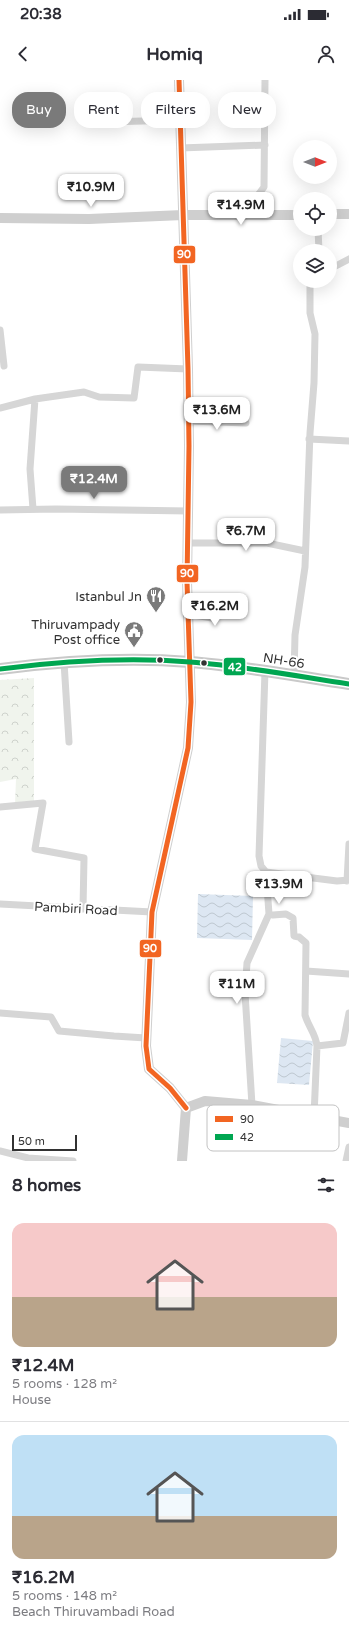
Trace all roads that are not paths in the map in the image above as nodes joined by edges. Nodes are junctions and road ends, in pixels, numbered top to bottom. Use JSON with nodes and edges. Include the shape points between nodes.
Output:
{"nodes":[{"id":1,"x":179,"y":80,"type":"edge"},
{"id":2,"x":265,"y":80,"type":"edge"},
{"id":3,"x":179,"y":92,"type":"edge"},
{"id":4,"x":180,"y":128,"type":"edge"},
{"id":5,"x":265,"y":144,"type":"junction"},
{"id":6,"x":180,"y":148,"type":"junction"},
{"id":7,"x":337,"y":214,"type":"edge"},
{"id":8,"x":349,"y":214,"type":"edge"},
{"id":9,"x":183,"y":215,"type":"junction"},
{"id":10,"x":258,"y":215,"type":"junction"},
{"id":11,"x":293,"y":215,"type":"edge"},
{"id":12,"x":0,"y":218,"type":"edge"},
{"id":13,"x":349,"y":259,"type":"edge"},
{"id":14,"x":337,"y":265,"type":"edge"},
{"id":15,"x":310,"y":288,"type":"edge"},
{"id":16,"x":0,"y":330,"type":"edge"},
{"id":17,"x":4,"y":366,"type":"dead end"},
{"id":18,"x":188,"y":369,"type":"junction"},
{"id":19,"x":35,"y":399,"type":"junction"},
{"id":20,"x":0,"y":408,"type":"edge"},
{"id":21,"x":189,"y":420,"type":"junction"},
{"id":22,"x":246,"y":423,"type":"dead end"},
{"id":23,"x":309,"y":439,"type":"junction"},
{"id":24,"x":349,"y":441,"type":"edge"},
{"id":25,"x":33,"y":509,"type":"junction"},
{"id":26,"x":0,"y":510,"type":"edge"},
{"id":27,"x":189,"y":511,"type":"junction"},
{"id":28,"x":188,"y":543,"type":"junction"},
{"id":29,"x":305,"y":551,"type":"junction"},
{"id":30,"x":239,"y":609,"type":"dead end"},
{"id":31,"x":188,"y":614,"type":"junction"},
{"id":32,"x":64,"y":662,"type":"junction"},
{"id":33,"x":190,"y":662,"type":"junction"},
{"id":34,"x":0,"y":669,"type":"edge"},
{"id":35,"x":265,"y":671,"type":"junction"},
{"id":36,"x":294,"y":676,"type":"junction"},
{"id":37,"x":349,"y":684,"type":"edge"},
{"id":38,"x":69,"y":742,"type":"dead end"},
{"id":39,"x":0,"y":807,"type":"edge"},
{"id":40,"x":349,"y":844,"type":"edge"},
{"id":41,"x":266,"y":872,"type":"junction"},
{"id":42,"x":348,"y":881,"type":"edge"},
{"id":43,"x":0,"y":904,"type":"edge"},
{"id":44,"x":83,"y":909,"type":"junction"},
{"id":45,"x":152,"y":912,"type":"junction"},
{"id":46,"x":269,"y":914,"type":"junction"},
{"id":47,"x":306,"y":971,"type":"junction"},
{"id":48,"x":349,"y":974,"type":"edge"},
{"id":49,"x":0,"y":1013,"type":"edge"},
{"id":50,"x":349,"y":1013,"type":"edge"},
{"id":51,"x":146,"y":1038,"type":"junction"},
{"id":52,"x":317,"y":1046,"type":"junction"},
{"id":53,"x":252,"y":1105,"type":"joint"},
{"id":54,"x":314,"y":1105,"type":"edge"},
{"id":55,"x":186,"y":1108,"type":"junction"},
{"id":56,"x":339,"y":1121,"type":"edge"},
{"id":57,"x":349,"y":1123,"type":"edge"},
{"id":58,"x":349,"y":1147,"type":"edge"},
{"id":59,"x":0,"y":1151,"type":"edge"},
{"id":60,"x":73,"y":1161,"type":"edge"},
{"id":61,"x":182,"y":1161,"type":"edge"},
{"id":62,"x":346,"y":1161,"type":"edge"}],
"edges":[{"from":1,"to":3,"type":"main road"},
{"from":2,"to":5,"type":"street"},
{"from":4,"to":6,"type":"main road"},
{"from":5,"to":6,"type":"street"},
{"from":5,"to":10,"type":"street","via":[[264,187],[258,195]]},
{"from":6,"to":9,"type":"main road"},
{"from":7,"to":8,"type":"main road"},
{"from":9,"to":10,"type":"main road"},
{"from":9,"to":12,"type":"main road","via":[[89,219]]},
{"from":9,"to":18,"type":"main road"},
{"from":10,"to":11,"type":"main road"},
{"from":13,"to":14,"type":"street"},
{"from":15,"to":23,"type":"street","via":[[310,313],[315,344]]},
{"from":16,"to":17,"type":"street"},
{"from":18,"to":19,"type":"street","via":[[138,367],[134,398],[99,397],[84,392]]},
{"from":18,"to":21,"type":"main road"},
{"from":19,"to":20,"type":"street"},
{"from":19,"to":25,"type":"street","via":[[30,469]]},
{"from":21,"to":22,"type":"street"},
{"from":21,"to":27,"type":"main road"},
{"from":23,"to":24,"type":"street"},
{"from":23,"to":29,"type":"street"},
{"from":25,"to":26,"type":"street"},
{"from":25,"to":27,"type":"street"},
{"from":27,"to":28,"type":"main road"},
{"from":28,"to":29,"type":"street","via":[[268,543]]},
{"from":28,"to":31,"type":"main road"},
{"from":29,"to":36,"type":"street","via":[[295,635]]},
{"from":30,"to":31,"type":"street","via":[[212,618]]},
{"from":31,"to":33,"type":"main road"},
{"from":32,"to":33,"type":"main road","name":"NH-66"},
{"from":32,"to":34,"type":"main road","name":"NH-66"},
{"from":32,"to":38,"type":"street"},
{"from":33,"to":35,"type":"main road","name":"NH-66"},
{"from":33,"to":45,"type":"main road","via":[[192,702],[188,748]]},
{"from":35,"to":36,"type":"main road","name":"NH-66"},
{"from":35,"to":41,"type":"street","via":[[259,856],[261,866]]},
{"from":36,"to":37,"type":"main road","name":"NH-66"},
{"from":39,"to":44,"type":"street","via":[[43,803],[35,849],[84,858]]},
{"from":40,"to":42,"type":"street"},
{"from":41,"to":42,"type":"street"},
{"from":41,"to":46,"type":"street"},
{"from":43,"to":44,"type":"street","name":"Pambiri Road"},
{"from":44,"to":45,"type":"street","name":"Pambiri Road"},
{"from":45,"to":51,"type":"main road"},
{"from":46,"to":47,"type":"street","via":[[286,914],[293,918],[294,936],[299,936],[306,943]]},
{"from":46,"to":53,"type":"street","via":[[248,963],[246,992]]},
{"from":47,"to":48,"type":"street"},
{"from":47,"to":52,"type":"street","via":[[305,1015]]},
{"from":49,"to":51,"type":"street","via":[[51,1017],[59,1031]]},
{"from":50,"to":52,"type":"street","via":[[343,1043]]},
{"from":51,"to":55,"type":"main road","via":[[149,1070],[170,1088]]},
{"from":52,"to":54,"type":"street"},
{"from":53,"to":55,"type":"main road","via":[[205,1100]]},
{"from":55,"to":61,"type":"main road"},
{"from":56,"to":57,"type":"main road"},
{"from":58,"to":62,"type":"street"},
{"from":59,"to":60,"type":"street","via":[[28,1158]]}]}
